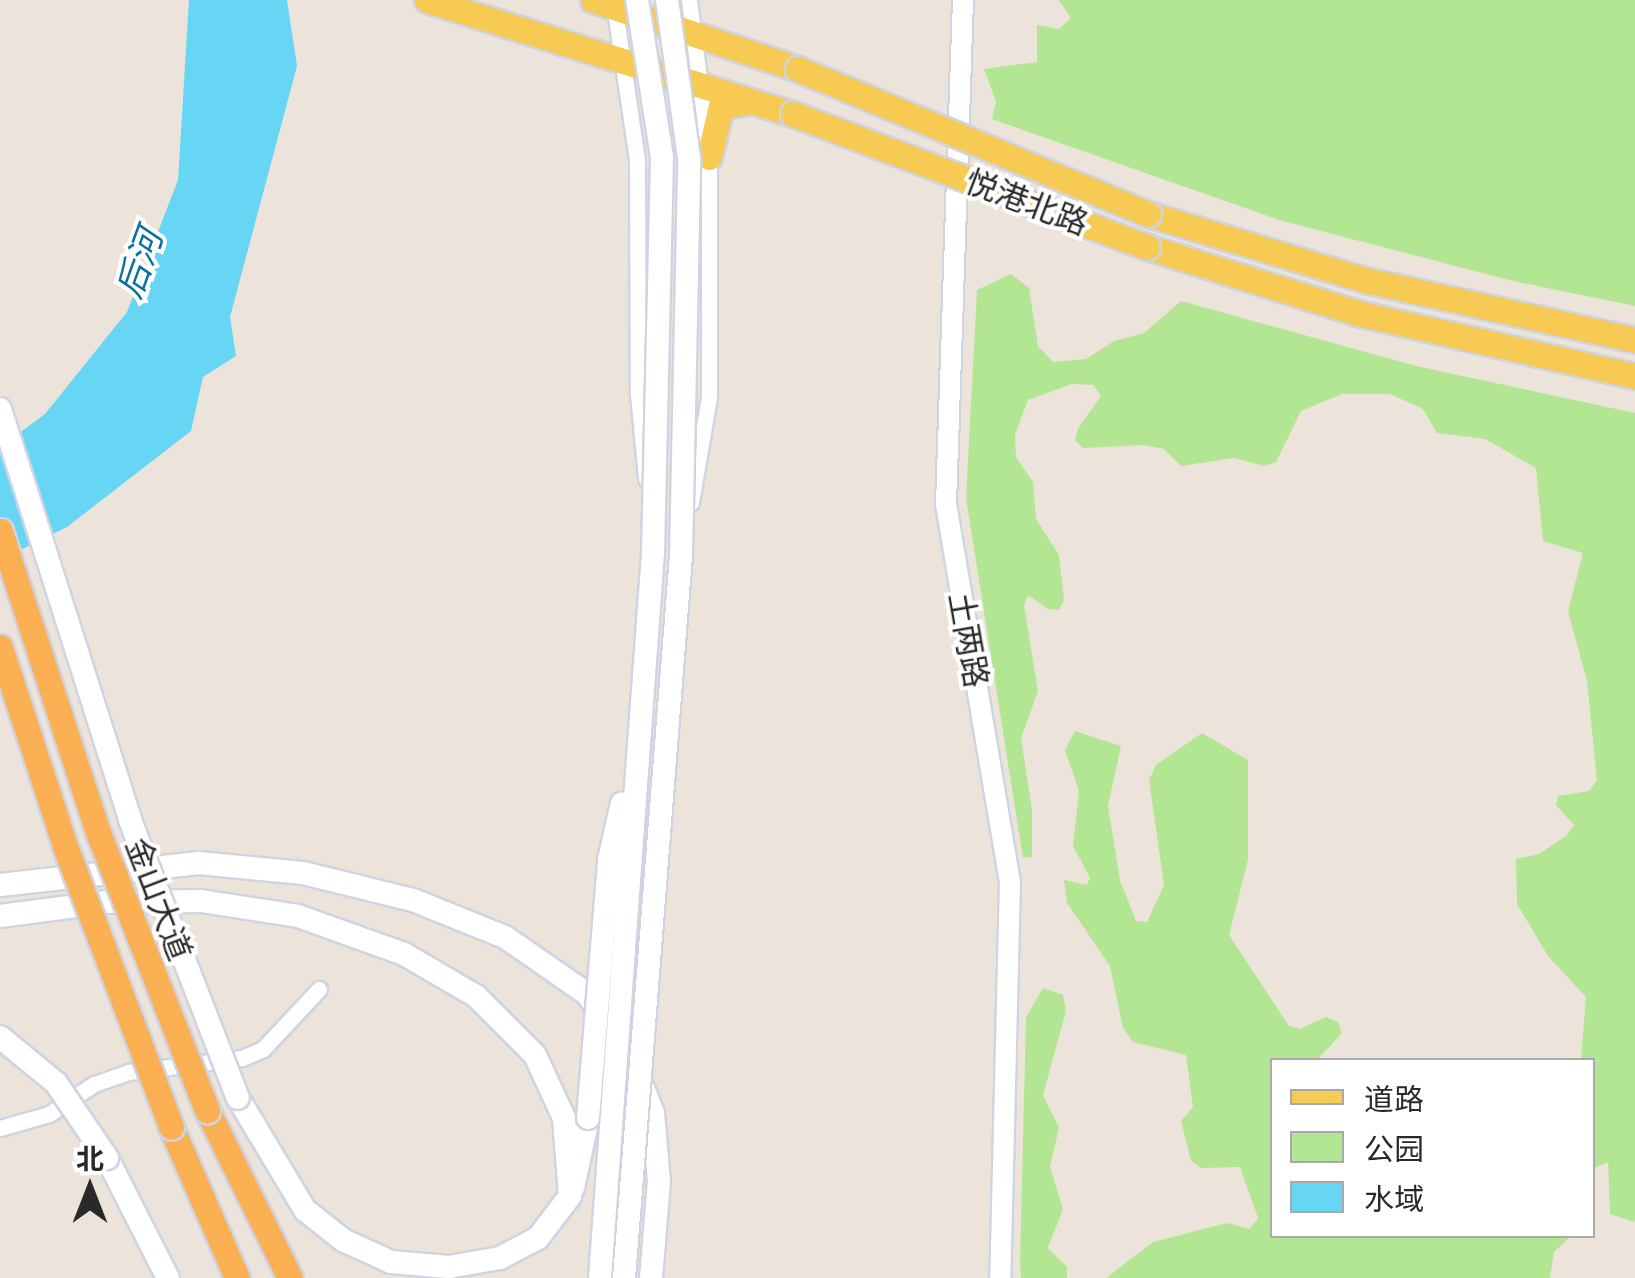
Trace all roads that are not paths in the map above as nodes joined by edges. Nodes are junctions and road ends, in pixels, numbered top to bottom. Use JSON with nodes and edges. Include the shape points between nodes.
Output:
{"nodes":[{"id":1,"x":427,"y":0,"type":"edge"},
{"id":2,"x":667,"y":0,"type":"edge"},
{"id":3,"x":689,"y":0,"type":"edge"},
{"id":4,"x":963,"y":0,"type":"edge"},
{"id":5,"x":614,"y":2,"type":"edge"},
{"id":6,"x":693,"y":34,"type":"junction"},
{"id":7,"x":622,"y":59,"type":"junction"},
{"id":8,"x":702,"y":85,"type":"junction"},
{"id":9,"x":755,"y":102,"type":"junction"},
{"id":10,"x":709,"y":157,"type":"junction"},
{"id":11,"x":1635,"y":340,"type":"edge"},
{"id":12,"x":1635,"y":376,"type":"edge"},
{"id":13,"x":0,"y":409,"type":"edge"},
{"id":14,"x":0,"y":531,"type":"edge"},
{"id":15,"x":653,"y":552,"type":"junction"},
{"id":16,"x":681,"y":556,"type":"junction"},
{"id":17,"x":0,"y":647,"type":"edge"},
{"id":18,"x":638,"y":732,"type":"junction"},
{"id":19,"x":0,"y":885,"type":"edge"},
{"id":20,"x":0,"y":916,"type":"edge"},
{"id":21,"x":320,"y":989,"type":"dead end"},
{"id":22,"x":0,"y":1037,"type":"edge"},
{"id":23,"x":0,"y":1128,"type":"edge"},
{"id":24,"x":570,"y":1196,"type":"junction"},
{"id":25,"x":168,"y":1278,"type":"edge"},
{"id":26,"x":237,"y":1278,"type":"edge"},
{"id":27,"x":290,"y":1278,"type":"edge"},
{"id":28,"x":600,"y":1278,"type":"edge"},
{"id":29,"x":624,"y":1278,"type":"edge"},
{"id":30,"x":651,"y":1278,"type":"edge"},
{"id":31,"x":1000,"y":1278,"type":"edge"}],
"edges":[{"from":1,"to":7,"type":"main road","name":"悦港北路"},
{"from":2,"to":16,"type":"main road","bridge":true,"via":[[689,158]]},
{"from":3,"to":6,"type":"street"},
{"from":4,"to":31,"type":"street","name":"土两路","via":[[946,504],[1010,881]]},
{"from":5,"to":6,"type":"main road","name":"悦港北路"},
{"from":5,"to":7,"type":"street"},
{"from":5,"to":15,"type":"main road","bridge":true,"via":[[662,156]]},
{"from":6,"to":8,"type":"street"},
{"from":6,"to":11,"type":"main road","name":"悦港北路","bridge":true,"via":[[798,69],[1148,214],[1365,280]]},
{"from":7,"to":8,"type":"main road","name":"悦港北路"},
{"from":7,"to":15,"type":"street","bridge":true,"via":[[637,160],[638,394]]},
{"from":8,"to":9,"type":"main road","name":"悦港北路"},
{"from":8,"to":10,"type":"street"},
{"from":9,"to":10,"type":"main road","via":[[721,106]]},
{"from":9,"to":12,"type":"main road","name":"悦港北路","bridge":true,"via":[[1146,246],[1357,313]]},
{"from":10,"to":16,"type":"street","bridge":true,"via":[[709,398]]},
{"from":13,"to":24,"type":"main road","bridge":true,"via":[[130,820],[238,1098],[306,1210],[343,1240],[391,1262],[450,1266],[500,1258],[538,1238]]},
{"from":14,"to":27,"type":"highway","name":"金山大道","bridge":true,"via":[[98,832],[208,1110]]},
{"from":15,"to":18,"type":"main road","bridge":true},
{"from":16,"to":29,"type":"main road","bridge":true},
{"from":17,"to":26,"type":"highway","bridge":true,"via":[[64,846],[170,1127]]},
{"from":18,"to":24,"type":"main road","bridge":true,"via":[[610,860],[584,1154]]},
{"from":18,"to":28,"type":"main road","bridge":true},
{"from":19,"to":30,"type":"main road","bridge":true,"via":[[199,863],[303,873],[414,900],[506,938],[587,994],[628,1050],[655,1130],[659,1180]]},
{"from":20,"to":24,"type":"main road","bridge":true,"via":[[106,902],[201,901],[298,916],[404,954],[476,996],[535,1056],[564,1118]]},
{"from":21,"to":23,"type":"street","via":[[263,1049],[242,1058],[128,1072],[94,1084],[49,1114]]},
{"from":22,"to":25,"type":"main road","bridge":true,"via":[[56,1083],[106,1158]]}]}
